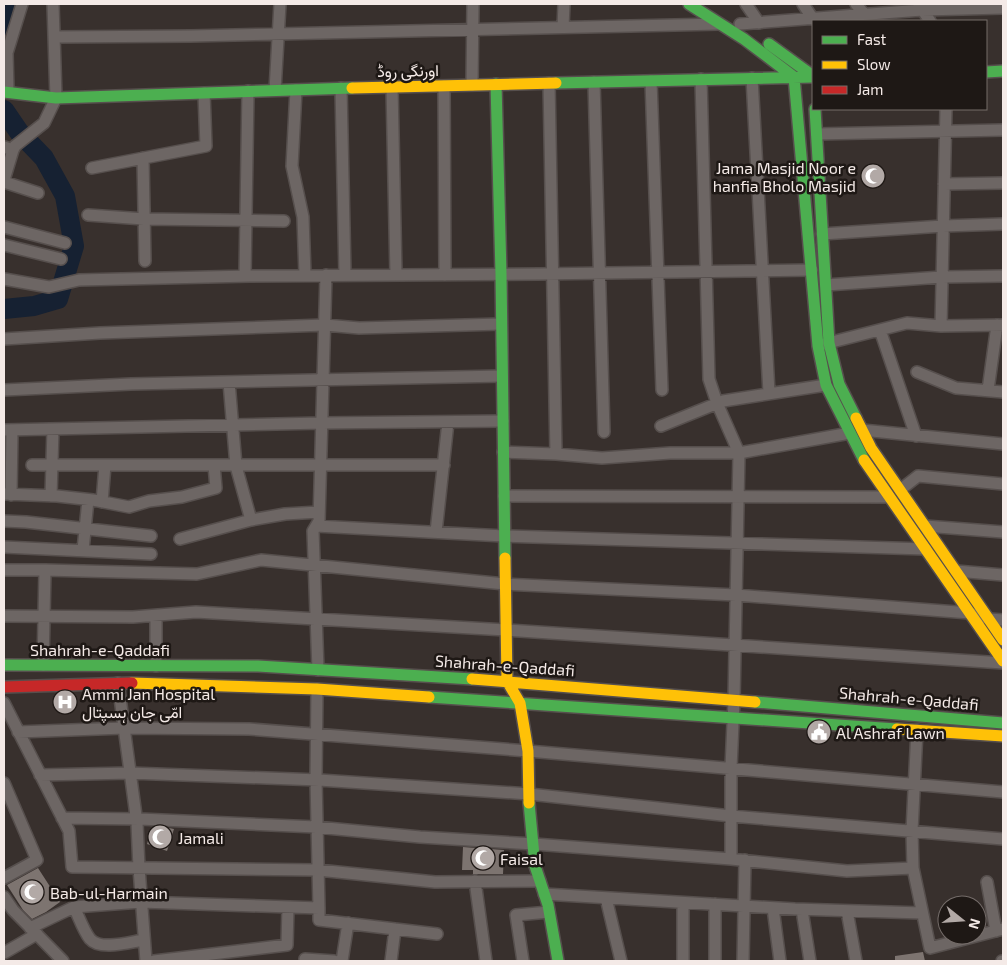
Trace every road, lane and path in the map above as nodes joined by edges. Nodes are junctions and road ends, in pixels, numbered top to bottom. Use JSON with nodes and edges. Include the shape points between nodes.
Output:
{"nodes":[{"id":1,"x":22,"y":4,"type":"edge"},
{"id":2,"x":53,"y":4,"type":"edge"},
{"id":3,"x":280,"y":4,"type":"edge"},
{"id":4,"x":473,"y":4,"type":"edge"},
{"id":5,"x":564,"y":4,"type":"edge"},
{"id":6,"x":689,"y":4,"type":"edge"},
{"id":7,"x":710,"y":4,"type":"edge"},
{"id":8,"x":746,"y":4,"type":"edge"},
{"id":9,"x":802,"y":4,"type":"edge"},
{"id":10,"x":856,"y":4,"type":"edge"},
{"id":11,"x":920,"y":7,"type":"edge"},
{"id":12,"x":1003,"y":8,"type":"edge"},
{"id":13,"x":864,"y":14,"type":"junction"},
{"id":14,"x":813,"y":18,"type":"junction"},
{"id":15,"x":929,"y":20,"type":"edge"},
{"id":16,"x":759,"y":23,"type":"junction"},
{"id":17,"x":720,"y":24,"type":"junction"},
{"id":18,"x":740,"y":24,"type":"junction"},
{"id":19,"x":563,"y":27,"type":"junction"},
{"id":20,"x":473,"y":29,"type":"junction"},
{"id":21,"x":278,"y":34,"type":"junction"},
{"id":22,"x":54,"y":37,"type":"junction"},
{"id":23,"x":987,"y":72,"type":"edge"},
{"id":24,"x":1003,"y":72,"type":"edge"},
{"id":25,"x":812,"y":75,"type":"edge"},
{"id":26,"x":812,"y":76,"type":"edge"},
{"id":27,"x":794,"y":77,"type":"junction"},
{"id":28,"x":752,"y":78,"type":"junction"},
{"id":29,"x":701,"y":80,"type":"junction"},
{"id":30,"x":651,"y":81,"type":"junction"},
{"id":31,"x":594,"y":82,"type":"junction"},
{"id":32,"x":549,"y":83,"type":"junction"},
{"id":33,"x":496,"y":84,"type":"junction"},
{"id":34,"x":472,"y":85,"type":"junction"},
{"id":35,"x":444,"y":86,"type":"junction"},
{"id":36,"x":392,"y":87,"type":"junction"},
{"id":37,"x":341,"y":88,"type":"junction"},
{"id":38,"x":275,"y":90,"type":"junction"},
{"id":39,"x":296,"y":90,"type":"junction"},
{"id":40,"x":248,"y":91,"type":"junction"},
{"id":41,"x":6,"y":92,"type":"edge"},
{"id":42,"x":204,"y":93,"type":"junction"},
{"id":43,"x":56,"y":98,"type":"junction"},
{"id":44,"x":816,"y":110,"type":"edge"},
{"id":45,"x":946,"y":110,"type":"edge"},
{"id":46,"x":1003,"y":130,"type":"edge"},
{"id":47,"x":945,"y":131,"type":"junction"},
{"id":48,"x":817,"y":134,"type":"junction"},
{"id":49,"x":11,"y":148,"type":"edge"},
{"id":50,"x":143,"y":158,"type":"junction"},
{"id":51,"x":92,"y":168,"type":"dead end"},
{"id":52,"x":4,"y":181,"type":"edge"},
{"id":53,"x":1003,"y":183,"type":"edge"},
{"id":54,"x":944,"y":184,"type":"junction"},
{"id":55,"x":38,"y":193,"type":"dead end"},
{"id":56,"x":88,"y":215,"type":"dead end"},
{"id":57,"x":144,"y":219,"type":"junction"},
{"id":58,"x":246,"y":221,"type":"junction"},
{"id":59,"x":284,"y":221,"type":"dead end"},
{"id":60,"x":1003,"y":224,"type":"edge"},
{"id":61,"x":943,"y":226,"type":"junction"},
{"id":62,"x":4,"y":227,"type":"edge"},
{"id":63,"x":822,"y":234,"type":"junction"},
{"id":64,"x":65,"y":243,"type":"dead end"},
{"id":65,"x":4,"y":245,"type":"edge"},
{"id":66,"x":61,"y":259,"type":"dead end"},
{"id":67,"x":145,"y":261,"type":"dead end"},
{"id":68,"x":762,"y":270,"type":"junction"},
{"id":69,"x":812,"y":270,"type":"junction"},
{"id":70,"x":657,"y":272,"type":"junction"},
{"id":71,"x":706,"y":272,"type":"junction"},
{"id":72,"x":600,"y":273,"type":"junction"},
{"id":73,"x":501,"y":274,"type":"junction"},
{"id":74,"x":553,"y":274,"type":"junction"},
{"id":75,"x":305,"y":275,"type":"junction"},
{"id":76,"x":326,"y":275,"type":"junction"},
{"id":77,"x":345,"y":275,"type":"junction"},
{"id":78,"x":396,"y":275,"type":"junction"},
{"id":79,"x":445,"y":275,"type":"junction"},
{"id":80,"x":245,"y":276,"type":"junction"},
{"id":81,"x":1003,"y":276,"type":"edge"},
{"id":82,"x":942,"y":277,"type":"junction"},
{"id":83,"x":4,"y":279,"type":"edge"},
{"id":84,"x":826,"y":285,"type":"junction"},
{"id":85,"x":501,"y":324,"type":"junction"},
{"id":86,"x":325,"y":325,"type":"junction"},
{"id":87,"x":1000,"y":325,"type":"edge"},
{"id":88,"x":941,"y":326,"type":"junction"},
{"id":89,"x":880,"y":330,"type":"junction"},
{"id":90,"x":4,"y":339,"type":"edge"},
{"id":91,"x":829,"y":343,"type":"junction"},
{"id":92,"x":818,"y":346,"type":"junction"},
{"id":93,"x":917,"y":372,"type":"dead end"},
{"id":94,"x":502,"y":376,"type":"junction"},
{"id":95,"x":323,"y":380,"type":"junction"},
{"id":96,"x":229,"y":382,"type":"junction"},
{"id":97,"x":826,"y":385,"type":"junction"},
{"id":98,"x":4,"y":390,"type":"edge"},
{"id":99,"x":662,"y":390,"type":"dead end"},
{"id":100,"x":988,"y":390,"type":"junction"},
{"id":101,"x":1003,"y":392,"type":"edge"},
{"id":102,"x":769,"y":393,"type":"junction"},
{"id":103,"x":717,"y":403,"type":"junction"},
{"id":104,"x":503,"y":421,"type":"junction"},
{"id":105,"x":448,"y":422,"type":"junction"},
{"id":106,"x":322,"y":423,"type":"junction"},
{"id":107,"x":233,"y":425,"type":"junction"},
{"id":108,"x":661,"y":426,"type":"dead end"},
{"id":109,"x":53,"y":429,"type":"junction"},
{"id":110,"x":8,"y":430,"type":"edge"},
{"id":111,"x":862,"y":430,"type":"junction"},
{"id":112,"x":604,"y":432,"type":"dead end"},
{"id":113,"x":850,"y":432,"type":"junction"},
{"id":114,"x":916,"y":436,"type":"junction"},
{"id":115,"x":1003,"y":444,"type":"edge"},
{"id":116,"x":503,"y":452,"type":"junction"},
{"id":117,"x":739,"y":453,"type":"junction"},
{"id":118,"x":556,"y":454,"type":"junction"},
{"id":119,"x":32,"y":465,"type":"dead end"},
{"id":120,"x":52,"y":465,"type":"junction"},
{"id":121,"x":105,"y":465,"type":"junction"},
{"id":122,"x":214,"y":465,"type":"junction"},
{"id":123,"x":444,"y":465,"type":"junction"},
{"id":124,"x":236,"y":466,"type":"junction"},
{"id":125,"x":321,"y":466,"type":"junction"},
{"id":126,"x":1003,"y":484,"type":"edge"},
{"id":127,"x":900,"y":490,"type":"junction"},
{"id":128,"x":7,"y":494,"type":"edge"},
{"id":129,"x":51,"y":496,"type":"junction"},
{"id":130,"x":504,"y":496,"type":"junction"},
{"id":131,"x":738,"y":496,"type":"junction"},
{"id":132,"x":890,"y":496,"type":"junction"},
{"id":133,"x":88,"y":500,"type":"junction"},
{"id":134,"x":102,"y":502,"type":"junction"},
{"id":135,"x":319,"y":512,"type":"junction"},
{"id":136,"x":251,"y":520,"type":"junction"},
{"id":137,"x":4,"y":521,"type":"edge"},
{"id":138,"x":316,"y":526,"type":"junction"},
{"id":139,"x":925,"y":526,"type":"junction"},
{"id":140,"x":85,"y":529,"type":"junction"},
{"id":141,"x":436,"y":532,"type":"junction"},
{"id":142,"x":1003,"y":532,"type":"edge"},
{"id":143,"x":151,"y":536,"type":"dead end"},
{"id":144,"x":504,"y":536,"type":"junction"},
{"id":145,"x":180,"y":539,"type":"dead end"},
{"id":146,"x":737,"y":543,"type":"junction"},
{"id":147,"x":4,"y":547,"type":"edge"},
{"id":148,"x":926,"y":549,"type":"junction"},
{"id":149,"x":84,"y":550,"type":"junction"},
{"id":150,"x":151,"y":554,"type":"dead end"},
{"id":151,"x":315,"y":565,"type":"junction"},
{"id":152,"x":4,"y":570,"type":"edge"},
{"id":153,"x":46,"y":570,"type":"junction"},
{"id":154,"x":956,"y":571,"type":"junction"},
{"id":155,"x":1003,"y":575,"type":"edge"},
{"id":156,"x":505,"y":584,"type":"junction"},
{"id":157,"x":736,"y":595,"type":"junction"},
{"id":158,"x":970,"y":612,"type":"junction"},
{"id":159,"x":4,"y":616,"type":"edge"},
{"id":160,"x":44,"y":616,"type":"junction"},
{"id":161,"x":156,"y":616,"type":"junction"},
{"id":162,"x":317,"y":619,"type":"junction"},
{"id":163,"x":989,"y":619,"type":"junction"},
{"id":164,"x":1003,"y":620,"type":"edge"},
{"id":165,"x":506,"y":630,"type":"junction"},
{"id":166,"x":1003,"y":640,"type":"edge"},
{"id":167,"x":735,"y":645,"type":"junction"},
{"id":168,"x":1003,"y":662,"type":"edge"},
{"id":169,"x":4,"y":665,"type":"edge"},
{"id":170,"x":43,"y":665,"type":"junction"},
{"id":171,"x":156,"y":666,"type":"junction"},
{"id":172,"x":318,"y":670,"type":"junction"},
{"id":173,"x":508,"y":681,"type":"junction"},
{"id":174,"x":118,"y":683,"type":"junction"},
{"id":175,"x":4,"y":687,"type":"edge"},
{"id":176,"x":317,"y":689,"type":"junction"},
{"id":177,"x":734,"y":700,"type":"junction"},
{"id":178,"x":4,"y":703,"type":"edge"},
{"id":179,"x":520,"y":703,"type":"junction"},
{"id":180,"x":733,"y":718,"type":"junction"},
{"id":181,"x":1003,"y":723,"type":"edge"},
{"id":182,"x":124,"y":728,"type":"junction"},
{"id":183,"x":917,"y":730,"type":"junction"},
{"id":184,"x":18,"y":732,"type":"junction"},
{"id":185,"x":318,"y":735,"type":"junction"},
{"id":186,"x":1003,"y":736,"type":"edge"},
{"id":187,"x":528,"y":751,"type":"junction"},
{"id":188,"x":731,"y":768,"type":"junction"},
{"id":189,"x":130,"y":773,"type":"junction"},
{"id":190,"x":40,"y":775,"type":"junction"},
{"id":191,"x":316,"y":780,"type":"junction"},
{"id":192,"x":4,"y":784,"type":"edge"},
{"id":193,"x":914,"y":784,"type":"junction"},
{"id":194,"x":1003,"y":792,"type":"edge"},
{"id":195,"x":528,"y":794,"type":"junction"},
{"id":196,"x":731,"y":816,"type":"junction"},
{"id":197,"x":62,"y":818,"type":"junction"},
{"id":198,"x":137,"y":820,"type":"junction"},
{"id":199,"x":316,"y":827,"type":"junction"},
{"id":200,"x":912,"y":832,"type":"junction"},
{"id":201,"x":1003,"y":840,"type":"edge"},
{"id":202,"x":534,"y":844,"type":"junction"},
{"id":203,"x":731,"y":859,"type":"junction"},
{"id":204,"x":745,"y":860,"type":"junction"},
{"id":205,"x":139,"y":868,"type":"junction"},
{"id":206,"x":913,"y":868,"type":"junction"},
{"id":207,"x":318,"y":870,"type":"junction"},
{"id":208,"x":4,"y":878,"type":"edge"},
{"id":209,"x":540,"y":881,"type":"junction"},
{"id":210,"x":474,"y":882,"type":"junction"},
{"id":211,"x":987,"y":882,"type":"dead end"},
{"id":212,"x":544,"y":894,"type":"junction"},
{"id":213,"x":606,"y":898,"type":"junction"},
{"id":214,"x":5,"y":900,"type":"edge"},
{"id":215,"x":141,"y":902,"type":"junction"},
{"id":216,"x":683,"y":903,"type":"junction"},
{"id":217,"x":715,"y":904,"type":"junction"},
{"id":218,"x":744,"y":906,"type":"junction"},
{"id":219,"x":74,"y":907,"type":"junction"},
{"id":220,"x":288,"y":907,"type":"junction"},
{"id":221,"x":319,"y":908,"type":"junction"},
{"id":222,"x":773,"y":908,"type":"junction"},
{"id":223,"x":802,"y":910,"type":"junction"},
{"id":224,"x":847,"y":911,"type":"junction"},
{"id":225,"x":549,"y":912,"type":"junction"},
{"id":226,"x":922,"y":913,"type":"junction"},
{"id":227,"x":348,"y":924,"type":"junction"},
{"id":228,"x":395,"y":929,"type":"junction"},
{"id":229,"x":1000,"y":930,"type":"edge"},
{"id":230,"x":34,"y":931,"type":"junction"},
{"id":231,"x":437,"y":934,"type":"dead end"},
{"id":232,"x":144,"y":940,"type":"junction"},
{"id":233,"x":4,"y":954,"type":"edge"},
{"id":234,"x":305,"y":959,"type":"dead end"},
{"id":235,"x":63,"y":961,"type":"edge"},
{"id":236,"x":146,"y":961,"type":"edge"},
{"id":237,"x":154,"y":961,"type":"edge"},
{"id":238,"x":334,"y":961,"type":"edge"},
{"id":239,"x":342,"y":961,"type":"edge"},
{"id":240,"x":391,"y":961,"type":"edge"},
{"id":241,"x":486,"y":961,"type":"edge"},
{"id":242,"x":523,"y":961,"type":"edge"},
{"id":243,"x":558,"y":961,"type":"edge"},
{"id":244,"x":621,"y":961,"type":"edge"},
{"id":245,"x":683,"y":961,"type":"edge"},
{"id":246,"x":715,"y":961,"type":"edge"},
{"id":247,"x":743,"y":961,"type":"edge"},
{"id":248,"x":780,"y":961,"type":"edge"},
{"id":249,"x":810,"y":961,"type":"edge"},
{"id":250,"x":855,"y":961,"type":"edge"}],
"edges":[{"from":1,"to":41,"type":"street","via":[[7,53]]},
{"from":2,"to":22,"type":"street"},
{"from":3,"to":21,"type":"street"},
{"from":4,"to":20,"type":"street"},
{"from":5,"to":19,"type":"street"},
{"from":6,"to":17,"type":"main road"},
{"from":7,"to":18,"type":"main road"},
{"from":8,"to":16,"type":"street"},
{"from":9,"to":14,"type":"street"},
{"from":10,"to":13,"type":"street"},
{"from":11,"to":12,"type":"street"},
{"from":11,"to":13,"type":"street"},
{"from":11,"to":15,"type":"street"},
{"from":13,"to":14,"type":"street"},
{"from":14,"to":16,"type":"street"},
{"from":16,"to":18,"type":"street"},
{"from":17,"to":19,"type":"street"},
{"from":17,"to":27,"type":"main road"},
{"from":18,"to":25,"type":"main road"},
{"from":19,"to":20,"type":"street"},
{"from":20,"to":21,"type":"street"},
{"from":20,"to":34,"type":"street"},
{"from":21,"to":22,"type":"street"},
{"from":21,"to":38,"type":"street"},
{"from":22,"to":43,"type":"street"},
{"from":23,"to":24,"type":"main road"},
{"from":26,"to":27,"type":"main road","name":"اورنگی روڈ"},
{"from":27,"to":28,"type":"main road","name":"اورنگی روڈ"},
{"from":27,"to":69,"type":"main road"},
{"from":28,"to":29,"type":"main road","name":"اورنگی روڈ"},
{"from":28,"to":68,"type":"street"},
{"from":29,"to":30,"type":"main road","name":"اورنگی روڈ"},
{"from":29,"to":71,"type":"street"},
{"from":30,"to":31,"type":"main road","name":"اورنگی روڈ"},
{"from":30,"to":70,"type":"street"},
{"from":31,"to":32,"type":"main road","name":"اورنگی روڈ"},
{"from":31,"to":72,"type":"street"},
{"from":32,"to":33,"type":"main road","name":"اورنگی روڈ"},
{"from":32,"to":74,"type":"street"},
{"from":33,"to":34,"type":"main road","name":"اورنگی روڈ"},
{"from":33,"to":73,"type":"main road"},
{"from":34,"to":35,"type":"main road","name":"اورنگی روڈ"},
{"from":35,"to":36,"type":"main road","name":"اورنگی روڈ"},
{"from":35,"to":79,"type":"street"},
{"from":36,"to":37,"type":"main road","name":"اورنگی روڈ"},
{"from":36,"to":78,"type":"street"},
{"from":37,"to":39,"type":"main road","name":"اورنگی روڈ"},
{"from":37,"to":77,"type":"street"},
{"from":38,"to":39,"type":"main road","name":"اورنگی روڈ"},
{"from":38,"to":40,"type":"main road","name":"اورنگی روڈ"},
{"from":39,"to":75,"type":"street","via":[[292,166],[302,217]]},
{"from":40,"to":42,"type":"main road","name":"اورنگی روڈ"},
{"from":40,"to":58,"type":"street"},
{"from":41,"to":43,"type":"main road","name":"اورنگی روڈ"},
{"from":42,"to":43,"type":"main road","name":"اورنگی روڈ"},
{"from":42,"to":50,"type":"street","via":[[206,146]]},
{"from":43,"to":49,"type":"street","via":[[44,123]]},
{"from":44,"to":48,"type":"main road"},
{"from":45,"to":47,"type":"street"},
{"from":46,"to":47,"type":"street"},
{"from":47,"to":48,"type":"street"},
{"from":47,"to":54,"type":"street"},
{"from":48,"to":63,"type":"main road"},
{"from":49,"to":52,"type":"street"},
{"from":50,"to":51,"type":"street"},
{"from":50,"to":57,"type":"street"},
{"from":52,"to":55,"type":"street"},
{"from":53,"to":54,"type":"street"},
{"from":54,"to":61,"type":"street"},
{"from":56,"to":57,"type":"street"},
{"from":57,"to":58,"type":"street"},
{"from":57,"to":67,"type":"street"},
{"from":58,"to":59,"type":"street"},
{"from":58,"to":80,"type":"street"},
{"from":60,"to":61,"type":"street"},
{"from":61,"to":63,"type":"street"},
{"from":61,"to":82,"type":"street"},
{"from":62,"to":64,"type":"street"},
{"from":63,"to":84,"type":"main road"},
{"from":65,"to":66,"type":"street"},
{"from":68,"to":69,"type":"street"},
{"from":68,"to":71,"type":"street"},
{"from":68,"to":102,"type":"street"},
{"from":69,"to":92,"type":"main road"},
{"from":70,"to":71,"type":"street"},
{"from":70,"to":72,"type":"street"},
{"from":70,"to":99,"type":"street"},
{"from":71,"to":103,"type":"street","via":[[709,379]]},
{"from":72,"to":74,"type":"street"},
{"from":72,"to":112,"type":"street"},
{"from":73,"to":74,"type":"street"},
{"from":73,"to":79,"type":"street"},
{"from":73,"to":85,"type":"main road"},
{"from":74,"to":118,"type":"street"},
{"from":75,"to":76,"type":"street"},
{"from":75,"to":80,"type":"street"},
{"from":76,"to":77,"type":"street"},
{"from":76,"to":86,"type":"street"},
{"from":77,"to":78,"type":"street"},
{"from":78,"to":79,"type":"street"},
{"from":80,"to":83,"type":"street","via":[[79,280],[50,287]]},
{"from":81,"to":82,"type":"street"},
{"from":82,"to":84,"type":"street"},
{"from":82,"to":88,"type":"street"},
{"from":84,"to":91,"type":"main road"},
{"from":85,"to":86,"type":"street","via":[[359,328]]},
{"from":85,"to":94,"type":"main road"},
{"from":86,"to":90,"type":"street"},
{"from":86,"to":95,"type":"street"},
{"from":87,"to":88,"type":"street"},
{"from":87,"to":100,"type":"street"},
{"from":88,"to":89,"type":"street","via":[[907,323]]},
{"from":89,"to":91,"type":"street"},
{"from":89,"to":114,"type":"street"},
{"from":91,"to":92,"type":"street"},
{"from":91,"to":111,"type":"main road","via":[[839,384]]},
{"from":92,"to":97,"type":"main road"},
{"from":93,"to":100,"type":"street","via":[[956,388]]},
{"from":94,"to":95,"type":"street"},
{"from":94,"to":104,"type":"main road"},
{"from":95,"to":96,"type":"street"},
{"from":95,"to":106,"type":"street"},
{"from":96,"to":98,"type":"street"},
{"from":96,"to":107,"type":"street"},
{"from":97,"to":102,"type":"street"},
{"from":97,"to":113,"type":"main road"},
{"from":100,"to":101,"type":"street"},
{"from":102,"to":103,"type":"street"},
{"from":103,"to":108,"type":"street"},
{"from":103,"to":117,"type":"street"},
{"from":104,"to":105,"type":"street"},
{"from":104,"to":116,"type":"main road"},
{"from":105,"to":106,"type":"street"},
{"from":105,"to":123,"type":"street"},
{"from":106,"to":107,"type":"street"},
{"from":106,"to":125,"type":"street"},
{"from":107,"to":109,"type":"street"},
{"from":107,"to":124,"type":"street"},
{"from":109,"to":110,"type":"street"},
{"from":109,"to":120,"type":"street"},
{"from":110,"to":128,"type":"street"},
{"from":111,"to":114,"type":"street"},
{"from":111,"to":127,"type":"main road","via":[[870,448]]},
{"from":113,"to":117,"type":"street"},
{"from":113,"to":132,"type":"main road","via":[[862,457]]},
{"from":114,"to":115,"type":"street"},
{"from":116,"to":118,"type":"street"},
{"from":116,"to":130,"type":"main road"},
{"from":117,"to":118,"type":"street","via":[[670,453],[602,458]]},
{"from":117,"to":131,"type":"street"},
{"from":119,"to":120,"type":"street"},
{"from":120,"to":121,"type":"street"},
{"from":120,"to":129,"type":"street"},
{"from":121,"to":122,"type":"street"},
{"from":121,"to":134,"type":"street"},
{"from":122,"to":124,"type":"street"},
{"from":122,"to":134,"type":"street","via":[[216,488],[129,507]]},
{"from":123,"to":125,"type":"street"},
{"from":123,"to":141,"type":"street"},
{"from":124,"to":125,"type":"street"},
{"from":124,"to":136,"type":"street"},
{"from":125,"to":135,"type":"street"},
{"from":126,"to":127,"type":"street","via":[[918,476]]},
{"from":127,"to":139,"type":"main road"},
{"from":128,"to":129,"type":"street"},
{"from":129,"to":133,"type":"street"},
{"from":130,"to":131,"type":"street"},
{"from":130,"to":144,"type":"main road"},
{"from":131,"to":132,"type":"street"},
{"from":131,"to":146,"type":"street"},
{"from":132,"to":148,"type":"main road"},
{"from":133,"to":134,"type":"street"},
{"from":133,"to":140,"type":"street"},
{"from":135,"to":136,"type":"street"},
{"from":135,"to":138,"type":"street"},
{"from":136,"to":145,"type":"street"},
{"from":137,"to":140,"type":"street"},
{"from":138,"to":141,"type":"street"},
{"from":138,"to":151,"type":"street","via":[[313,531]]},
{"from":139,"to":142,"type":"street"},
{"from":139,"to":154,"type":"main road"},
{"from":140,"to":143,"type":"street"},
{"from":140,"to":149,"type":"street"},
{"from":141,"to":144,"type":"street"},
{"from":144,"to":146,"type":"street"},
{"from":144,"to":156,"type":"main road"},
{"from":146,"to":148,"type":"street"},
{"from":146,"to":157,"type":"street"},
{"from":147,"to":149,"type":"street"},
{"from":148,"to":158,"type":"main road"},
{"from":149,"to":150,"type":"street"},
{"from":151,"to":153,"type":"street","via":[[261,560],[197,574]]},
{"from":151,"to":156,"type":"street"},
{"from":151,"to":162,"type":"street"},
{"from":152,"to":153,"type":"street"},
{"from":153,"to":160,"type":"street"},
{"from":154,"to":155,"type":"street"},
{"from":154,"to":163,"type":"main road"},
{"from":156,"to":157,"type":"street"},
{"from":156,"to":165,"type":"main road"},
{"from":157,"to":158,"type":"street"},
{"from":157,"to":167,"type":"street"},
{"from":158,"to":163,"type":"street"},
{"from":158,"to":168,"type":"main road"},
{"from":159,"to":160,"type":"street"},
{"from":160,"to":161,"type":"street"},
{"from":160,"to":170,"type":"street"},
{"from":161,"to":162,"type":"street","via":[[196,612]]},
{"from":161,"to":171,"type":"street"},
{"from":162,"to":165,"type":"street"},
{"from":162,"to":172,"type":"street"},
{"from":163,"to":164,"type":"street"},
{"from":163,"to":166,"type":"main road"},
{"from":165,"to":167,"type":"street"},
{"from":165,"to":173,"type":"main road"},
{"from":167,"to":168,"type":"street"},
{"from":167,"to":177,"type":"street"},
{"from":169,"to":170,"type":"main road","name":"Shahrah-e-Qaddafi"},
{"from":170,"to":171,"type":"main road","name":"Shahrah-e-Qaddafi"},
{"from":171,"to":172,"type":"main road","name":"Shahrah-e-Qaddafi","via":[[258,666]]},
{"from":172,"to":173,"type":"main road","name":"Shahrah-e-Qaddafi"},
{"from":173,"to":177,"type":"main road","name":"Shahrah-e-Qaddafi"},
{"from":173,"to":179,"type":"main road"},
{"from":174,"to":175,"type":"main road","name":"Shahrah-e-Qaddafi"},
{"from":174,"to":176,"type":"main road","name":"Shahrah-e-Qaddafi"},
{"from":174,"to":182,"type":"street"},
{"from":176,"to":179,"type":"main road","name":"Shahrah-e-Qaddafi"},
{"from":176,"to":185,"type":"street"},
{"from":177,"to":180,"type":"street"},
{"from":177,"to":181,"type":"main road","name":"Shahrah-e-Qaddafi"},
{"from":178,"to":184,"type":"street"},
{"from":179,"to":180,"type":"main road","name":"Shahrah-e-Qaddafi"},
{"from":179,"to":187,"type":"main road"},
{"from":180,"to":183,"type":"main road","name":"Shahrah-e-Qaddafi"},
{"from":180,"to":188,"type":"street"},
{"from":182,"to":184,"type":"street"},
{"from":182,"to":185,"type":"street","via":[[249,729]]},
{"from":182,"to":189,"type":"street"},
{"from":183,"to":186,"type":"main road","name":"Shahrah-e-Qaddafi"},
{"from":183,"to":193,"type":"street"},
{"from":184,"to":190,"type":"street"},
{"from":185,"to":187,"type":"street"},
{"from":185,"to":191,"type":"street"},
{"from":187,"to":188,"type":"street"},
{"from":187,"to":195,"type":"main road"},
{"from":188,"to":193,"type":"street"},
{"from":188,"to":196,"type":"street"},
{"from":189,"to":190,"type":"street"},
{"from":189,"to":191,"type":"street"},
{"from":189,"to":198,"type":"street"},
{"from":190,"to":197,"type":"street"},
{"from":191,"to":195,"type":"street"},
{"from":191,"to":199,"type":"street"},
{"from":192,"to":208,"type":"street","via":[[37,860]]},
{"from":193,"to":194,"type":"street"},
{"from":193,"to":200,"type":"street"},
{"from":195,"to":196,"type":"street"},
{"from":195,"to":202,"type":"main road"},
{"from":196,"to":200,"type":"street"},
{"from":196,"to":203,"type":"street"},
{"from":197,"to":198,"type":"street"},
{"from":197,"to":205,"type":"street","via":[[68,831],[72,866]]},
{"from":198,"to":199,"type":"street"},
{"from":198,"to":205,"type":"street"},
{"from":199,"to":202,"type":"street"},
{"from":199,"to":207,"type":"street"},
{"from":200,"to":201,"type":"street"},
{"from":200,"to":206,"type":"street"},
{"from":202,"to":203,"type":"street"},
{"from":202,"to":209,"type":"main road","via":[[535,866]]},
{"from":203,"to":204,"type":"street"},
{"from":204,"to":206,"type":"street","via":[[847,871]]},
{"from":204,"to":218,"type":"street"},
{"from":205,"to":207,"type":"street"},
{"from":205,"to":215,"type":"street"},
{"from":206,"to":226,"type":"street"},
{"from":207,"to":210,"type":"street","via":[[435,882]]},
{"from":207,"to":221,"type":"street"},
{"from":209,"to":210,"type":"street"},
{"from":209,"to":212,"type":"main road"},
{"from":210,"to":241,"type":"street"},
{"from":211,"to":229,"type":"street"},
{"from":212,"to":213,"type":"street"},
{"from":212,"to":225,"type":"main road"},
{"from":213,"to":216,"type":"street"},
{"from":213,"to":244,"type":"street"},
{"from":214,"to":230,"type":"street"},
{"from":215,"to":219,"type":"street"},
{"from":215,"to":220,"type":"street"},
{"from":215,"to":232,"type":"street"},
{"from":216,"to":217,"type":"street"},
{"from":216,"to":245,"type":"street"},
{"from":217,"to":218,"type":"street"},
{"from":217,"to":246,"type":"street"},
{"from":218,"to":222,"type":"street"},
{"from":218,"to":247,"type":"street"},
{"from":219,"to":230,"type":"street"},
{"from":219,"to":232,"type":"street","via":[[91,941],[98,945]]},
{"from":220,"to":221,"type":"street"},
{"from":220,"to":237,"type":"street","via":[[287,945]]},
{"from":221,"to":227,"type":"street","via":[[319,920]]},
{"from":222,"to":223,"type":"street"},
{"from":222,"to":248,"type":"street"},
{"from":223,"to":224,"type":"street"},
{"from":223,"to":249,"type":"street"},
{"from":224,"to":226,"type":"street"},
{"from":224,"to":250,"type":"street"},
{"from":225,"to":242,"type":"street","via":[[516,915]]},
{"from":225,"to":243,"type":"main road"},
{"from":226,"to":229,"type":"street","via":[[930,948]]},
{"from":227,"to":228,"type":"street"},
{"from":227,"to":239,"type":"street"},
{"from":228,"to":231,"type":"street"},
{"from":228,"to":240,"type":"street"},
{"from":230,"to":233,"type":"street"},
{"from":230,"to":235,"type":"street"},
{"from":232,"to":236,"type":"street"},
{"from":234,"to":238,"type":"street"}]}
